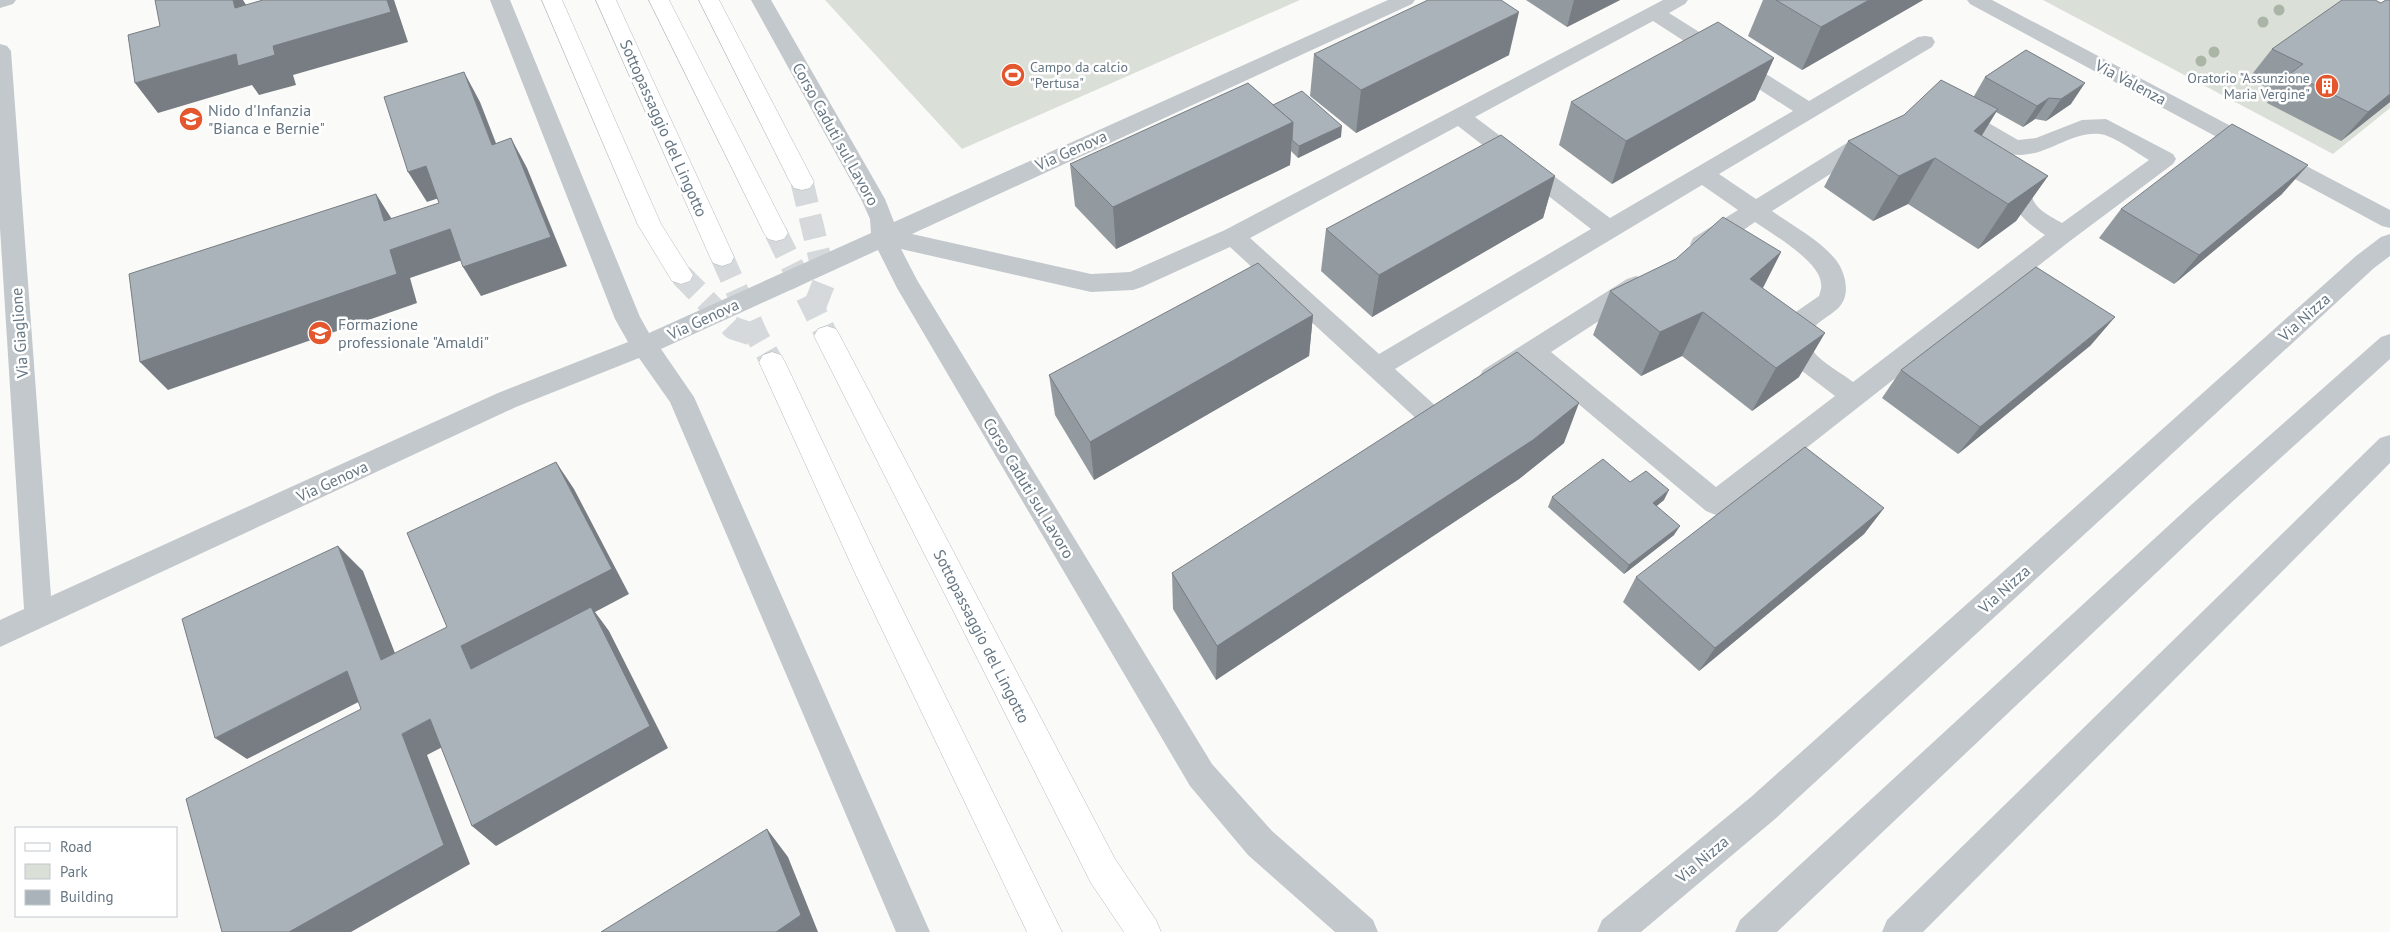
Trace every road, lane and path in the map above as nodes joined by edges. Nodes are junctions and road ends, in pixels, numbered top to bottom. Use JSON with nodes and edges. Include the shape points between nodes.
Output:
{"nodes":[{"id":1,"x":6,"y":0,"type":"edge"},
{"id":2,"x":500,"y":0,"type":"edge"},
{"id":3,"x":552,"y":0,"type":"edge"},
{"id":4,"x":606,"y":0,"type":"edge"},
{"id":5,"x":659,"y":0,"type":"edge"},
{"id":6,"x":709,"y":0,"type":"edge"},
{"id":7,"x":761,"y":0,"type":"edge"},
{"id":8,"x":1405,"y":0,"type":"edge"},
{"id":9,"x":1678,"y":0,"type":"edge"},
{"id":10,"x":1977,"y":0,"type":"edge"},
{"id":11,"x":0,"y":2,"type":"edge"},
{"id":12,"x":1654,"y":13,"type":"junction"},
{"id":13,"x":1925,"y":42,"type":"dead end"},
{"id":14,"x":0,"y":51,"type":"edge"},
{"id":15,"x":1932,"y":100,"type":"edge"},
{"id":16,"x":1809,"y":111,"type":"junction"},
{"id":17,"x":1459,"y":116,"type":"junction"},
{"id":18,"x":1890,"y":126,"type":"edge"},
{"id":19,"x":2014,"y":148,"type":"junction"},
{"id":20,"x":1704,"y":175,"type":"junction"},
{"id":21,"x":802,"y":182,"type":"tunnel mouth"},
{"id":22,"x":1755,"y":210,"type":"junction"},
{"id":23,"x":2390,"y":220,"type":"edge"},
{"id":24,"x":1609,"y":230,"type":"junction"},
{"id":25,"x":776,"y":233,"type":"tunnel mouth"},
{"id":26,"x":883,"y":236,"type":"junction"},
{"id":27,"x":1233,"y":236,"type":"junction"},
{"id":28,"x":2062,"y":236,"type":"junction"},
{"id":29,"x":2390,"y":243,"type":"edge"},
{"id":30,"x":722,"y":257,"type":"tunnel mouth"},
{"id":31,"x":1681,"y":257,"type":"edge"},
{"id":32,"x":1656,"y":273,"type":"edge"},
{"id":33,"x":681,"y":275,"type":"tunnel mouth"},
{"id":34,"x":827,"y":336,"type":"tunnel mouth"},
{"id":35,"x":2390,"y":344,"type":"edge"},
{"id":36,"x":644,"y":346,"type":"junction"},
{"id":37,"x":1533,"y":351,"type":"junction"},
{"id":38,"x":772,"y":362,"type":"tunnel mouth"},
{"id":39,"x":1377,"y":366,"type":"junction"},
{"id":40,"x":1469,"y":391,"type":"edge"},
{"id":41,"x":1854,"y":397,"type":"junction"},
{"id":42,"x":1430,"y":416,"type":"edge"},
{"id":43,"x":2390,"y":446,"type":"edge"},
{"id":44,"x":40,"y":615,"type":"junction"},
{"id":45,"x":0,"y":634,"type":"edge"},
{"id":46,"x":913,"y":932,"type":"edge"},
{"id":47,"x":1045,"y":932,"type":"edge"},
{"id":48,"x":1144,"y":932,"type":"edge"},
{"id":49,"x":1361,"y":932,"type":"edge"},
{"id":50,"x":1614,"y":932,"type":"edge"},
{"id":51,"x":1752,"y":932,"type":"edge"},
{"id":52,"x":1899,"y":932,"type":"edge"}],
"edges":[{"from":1,"to":11,"type":"street"},
{"from":2,"to":36,"type":"street","via":[[628,319]]},
{"from":3,"to":33,"type":"main road","via":[[650,225]]},
{"from":4,"to":30,"type":"main road","name":"Sottopassaggio del Lingotto"},
{"from":5,"to":25,"type":"main road"},
{"from":6,"to":21,"type":"main road"},
{"from":7,"to":26,"type":"street","name":"Corso Caduti sul Lavoro","via":[[873,199],[882,219]]},
{"from":8,"to":26,"type":"street","name":"Via Genova"},
{"from":9,"to":12,"type":"street"},
{"from":10,"to":23,"type":"street","name":"Via Valenza"},
{"from":12,"to":16,"type":"street"},
{"from":12,"to":17,"type":"street"},
{"from":13,"to":16,"type":"street"},
{"from":14,"to":44,"type":"street","name":"Via Giaglione"},
{"from":15,"to":19,"type":"street"},
{"from":16,"to":20,"type":"street"},
{"from":17,"to":24,"type":"street"},
{"from":17,"to":27,"type":"street"},
{"from":18,"to":22,"type":"street"},
{"from":19,"to":28,"type":"street","via":[[2023,167],[2020,197],[2032,216]]},
{"from":19,"to":28,"type":"street","via":[[2040,144],[2082,127],[2106,126],[2165,159]]},
{"from":20,"to":22,"type":"street"},
{"from":20,"to":24,"type":"street"},
{"from":22,"to":31,"type":"street"},
{"from":22,"to":41,"type":"street","via":[[1810,249],[1827,266],[1834,283],[1831,300],[1802,321],[1796,338],[1802,357]]},
{"from":24,"to":39,"type":"street"},
{"from":26,"to":27,"type":"street","via":[[1091,283],[1134,281]]},
{"from":26,"to":36,"type":"street","name":"Via Genova"},
{"from":26,"to":49,"type":"street","name":"Corso Caduti sul Lavoro","via":[[910,289],[1201,775],[1260,843]]},
{"from":27,"to":39,"type":"street"},
{"from":28,"to":41,"type":"street"},
{"from":29,"to":50,"type":"street","name":"Via Nizza","via":[[2350,275],[1763,808]]},
{"from":32,"to":37,"type":"street"},
{"from":34,"to":48,"type":"main road","name":"Sottopassaggio del Lingotto","via":[[1103,871]]},
{"from":35,"to":51,"type":"street","via":[[2201,513]]},
{"from":36,"to":44,"type":"street","name":"Via Genova","via":[[507,400]]},
{"from":36,"to":46,"type":"street","via":[[681,397]]},
{"from":37,"to":40,"type":"street"},
{"from":37,"to":41,"type":"street","via":[[1716,503]]},
{"from":38,"to":47,"type":"main road","via":[[878,590]]},
{"from":39,"to":42,"type":"street"},
{"from":43,"to":52,"type":"street"},
{"from":44,"to":45,"type":"street","name":"Via Genova"}]}
